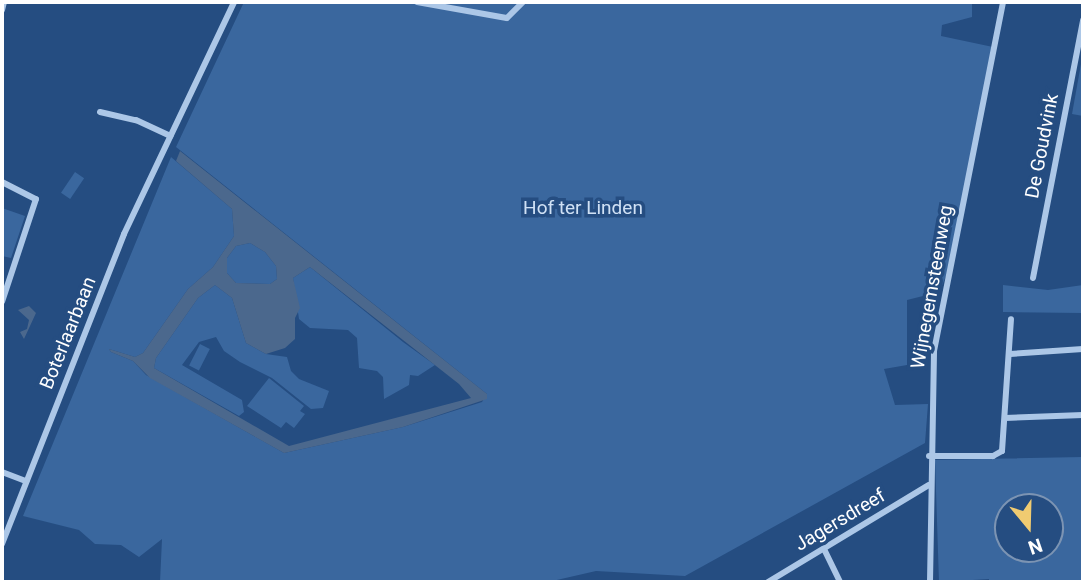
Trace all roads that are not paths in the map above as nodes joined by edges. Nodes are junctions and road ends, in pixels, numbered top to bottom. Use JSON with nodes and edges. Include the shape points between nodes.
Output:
{"nodes":[{"id":1,"x":4,"y":2,"type":"edge"},
{"id":2,"x":234,"y":2,"type":"edge"},
{"id":3,"x":417,"y":2,"type":"edge"},
{"id":4,"x":523,"y":2,"type":"edge"},
{"id":5,"x":1003,"y":2,"type":"edge"},
{"id":6,"x":2,"y":10,"type":"edge"},
{"id":7,"x":1083,"y":20,"type":"edge"},
{"id":8,"x":100,"y":112,"type":"dead end"},
{"id":9,"x":170,"y":136,"type":"junction"},
{"id":10,"x":2,"y":182,"type":"edge"},
{"id":11,"x":1033,"y":278,"type":"dead end"},
{"id":12,"x":2,"y":302,"type":"edge"},
{"id":13,"x":1012,"y":319,"type":"dead end"},
{"id":14,"x":1083,"y":349,"type":"edge"},
{"id":15,"x":1010,"y":354,"type":"junction"},
{"id":16,"x":1083,"y":415,"type":"edge"},
{"id":17,"x":1005,"y":418,"type":"junction"},
{"id":18,"x":929,"y":456,"type":"junction"},
{"id":19,"x":2,"y":472,"type":"edge"},
{"id":20,"x":26,"y":481,"type":"junction"},
{"id":21,"x":929,"y":485,"type":"junction"},
{"id":22,"x":2,"y":544,"type":"edge"},
{"id":23,"x":824,"y":549,"type":"junction"},
{"id":24,"x":768,"y":582,"type":"edge"},
{"id":25,"x":840,"y":582,"type":"edge"},
{"id":26,"x":930,"y":582,"type":"edge"}],
"edges":[{"from":1,"to":6,"type":"street"},
{"from":2,"to":9,"type":"street","name":"Boterlaarbaan"},
{"from":3,"to":4,"type":"street","via":[[509,18]]},
{"from":5,"to":18,"type":"street","name":"Wijnegemsteenweg","via":[[936,338]]},
{"from":7,"to":11,"type":"street","name":"De Goudvink"},
{"from":8,"to":9,"type":"street","via":[[135,120]]},
{"from":9,"to":20,"type":"street","name":"Boterlaarbaan","via":[[124,234]]},
{"from":10,"to":12,"type":"street","via":[[36,199]]},
{"from":13,"to":15,"type":"street"},
{"from":14,"to":15,"type":"street"},
{"from":15,"to":17,"type":"street"},
{"from":16,"to":17,"type":"street"},
{"from":17,"to":18,"type":"street","via":[[999,454]]},
{"from":18,"to":21,"type":"street","name":"Wijnegemsteenweg"},
{"from":19,"to":20,"type":"street"},
{"from":20,"to":22,"type":"street","name":"Boterlaarbaan"},
{"from":21,"to":23,"type":"street","name":"Jagersdreef"},
{"from":21,"to":26,"type":"street","name":"Wijnegemsteenweg"},
{"from":23,"to":24,"type":"street","name":"Jagersdreef"},
{"from":23,"to":25,"type":"street"}]}
